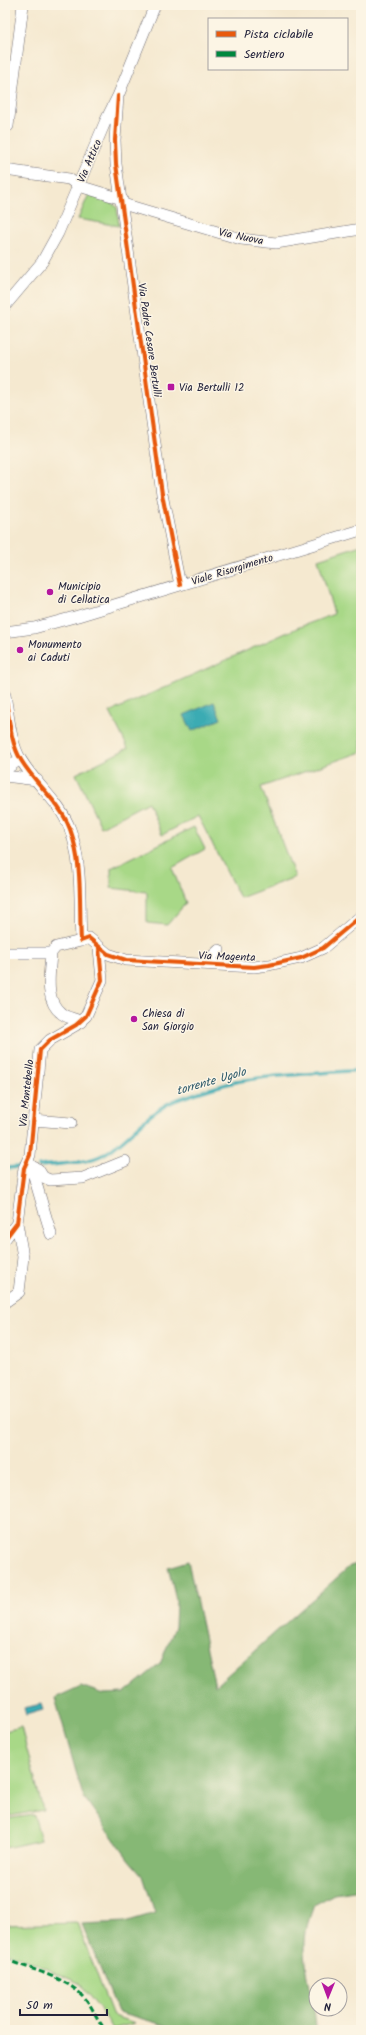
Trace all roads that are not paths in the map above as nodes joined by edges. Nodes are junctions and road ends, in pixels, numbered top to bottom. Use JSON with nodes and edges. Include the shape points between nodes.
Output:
{"nodes":[{"id":1,"x":23,"y":5,"type":"edge"},
{"id":2,"x":155,"y":5,"type":"edge"},
{"id":3,"x":118,"y":96,"type":"junction"},
{"id":4,"x":5,"y":125,"type":"edge"},
{"id":5,"x":95,"y":148,"type":"junction"},
{"id":6,"x":116,"y":156,"type":"junction"},
{"id":7,"x":5,"y":170,"type":"edge"},
{"id":8,"x":79,"y":186,"type":"junction"},
{"id":9,"x":123,"y":202,"type":"junction"},
{"id":10,"x":361,"y":229,"type":"edge"},
{"id":11,"x":5,"y":306,"type":"edge"},
{"id":12,"x":361,"y":530,"type":"edge"},
{"id":13,"x":180,"y":585,"type":"junction"},
{"id":14,"x":5,"y":632,"type":"edge"},
{"id":15,"x":5,"y":696,"type":"edge"},
{"id":16,"x":20,"y":759,"type":"junction"},
{"id":17,"x":5,"y":770,"type":"edge"},
{"id":18,"x":5,"y":776,"type":"edge"},
{"id":19,"x":38,"y":780,"type":"junction"},
{"id":20,"x":361,"y":916,"type":"edge"},
{"id":21,"x":85,"y":939,"type":"junction"},
{"id":22,"x":99,"y":948,"type":"junction"},
{"id":23,"x":54,"y":950,"type":"junction"},
{"id":24,"x":219,"y":950,"type":"dead end"},
{"id":25,"x":5,"y":953,"type":"edge"},
{"id":26,"x":204,"y":964,"type":"junction"},
{"id":27,"x":81,"y":1022,"type":"junction"},
{"id":28,"x":33,"y":1120,"type":"junction"},
{"id":29,"x":71,"y":1123,"type":"dead end"},
{"id":30,"x":125,"y":1161,"type":"dead end"},
{"id":31,"x":29,"y":1163,"type":"junction"},
{"id":32,"x":17,"y":1224,"type":"junction"},
{"id":33,"x":51,"y":1234,"type":"dead end"},
{"id":34,"x":5,"y":1239,"type":"edge"},
{"id":35,"x":5,"y":1302,"type":"edge"}],
"edges":[{"from":1,"to":4,"type":"street","via":[[8,126]]},
{"from":2,"to":3,"type":"street","name":"Via Attico"},
{"from":3,"to":5,"type":"street","name":"Via Attico"},
{"from":3,"to":6,"type":"street","name":"Via Padre Cesare Bertulli"},
{"from":5,"to":6,"type":"street","via":[[105,148]]},
{"from":5,"to":8,"type":"street","name":"Via Attico"},
{"from":6,"to":9,"type":"street","name":"Via Padre Cesare Bertulli"},
{"from":7,"to":8,"type":"street","name":"Via Nuova","via":[[69,179]]},
{"from":8,"to":9,"type":"street","name":"Via Nuova"},
{"from":8,"to":11,"type":"street","name":"Via Attico","via":[[42,262]]},
{"from":9,"to":10,"type":"street","name":"Via Nuova","via":[[241,239],[276,243]]},
{"from":9,"to":13,"type":"street","name":"Via Padre Cesare Bertulli","via":[[162,494]]},
{"from":12,"to":13,"type":"street","name":"Viale Risorgimento"},
{"from":13,"to":14,"type":"street","name":"Viale Risorgimento","via":[[34,628]]},
{"from":15,"to":16,"type":"street"},
{"from":16,"to":17,"type":"street"},
{"from":16,"to":19,"type":"street"},
{"from":18,"to":19,"type":"street"},
{"from":19,"to":21,"type":"street","via":[[54,799],[70,828],[78,856]]},
{"from":20,"to":26,"type":"street","name":"Via Magenta","via":[[323,948],[301,958],[254,967]]},
{"from":21,"to":22,"type":"street","name":"Via Magenta"},
{"from":21,"to":23,"type":"street"},
{"from":22,"to":26,"type":"street","name":"Via Magenta","via":[[126,960]]},
{"from":22,"to":27,"type":"street","name":"Via Montebello","via":[[102,980]]},
{"from":23,"to":25,"type":"street"},
{"from":23,"to":27,"type":"street","via":[[50,991],[52,1004],[61,1014]]},
{"from":24,"to":26,"type":"street","name":"Via Magenta"},
{"from":27,"to":28,"type":"street","name":"Via Montebello","via":[[50,1040],[40,1050]]},
{"from":28,"to":29,"type":"street"},
{"from":28,"to":31,"type":"street","name":"Via Montebello"},
{"from":30,"to":31,"type":"street","via":[[83,1178],[46,1179]]},
{"from":31,"to":32,"type":"street","name":"Via Montebello","via":[[24,1168]]},
{"from":31,"to":33,"type":"street"},
{"from":32,"to":34,"type":"street"},
{"from":32,"to":35,"type":"street","via":[[23,1257],[19,1292]]}]}
